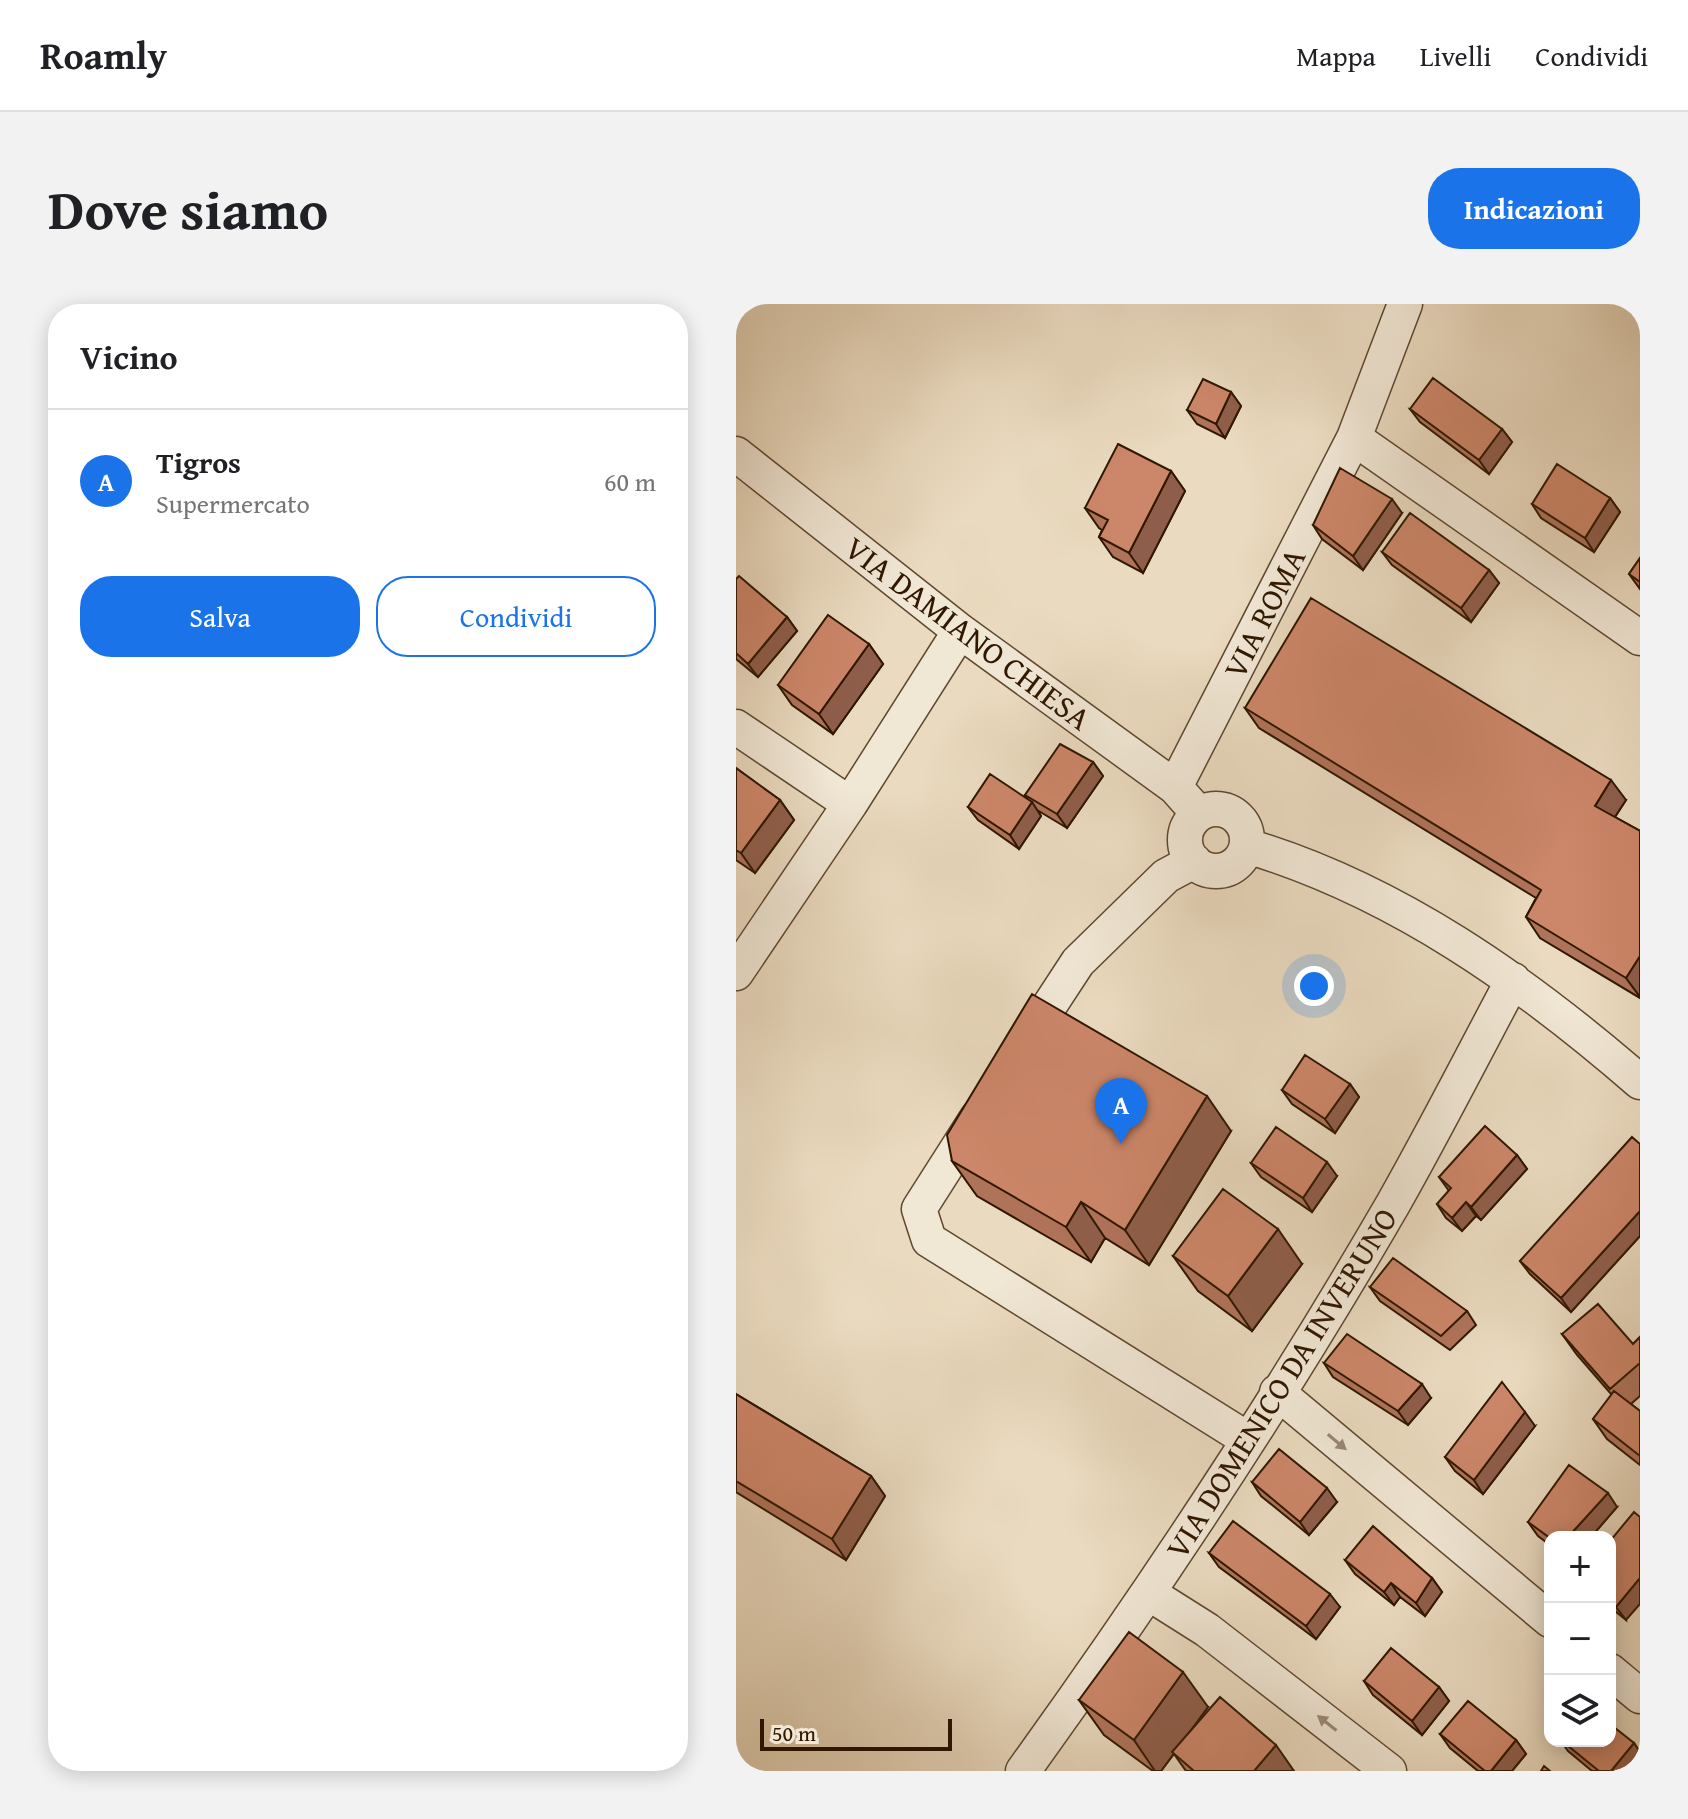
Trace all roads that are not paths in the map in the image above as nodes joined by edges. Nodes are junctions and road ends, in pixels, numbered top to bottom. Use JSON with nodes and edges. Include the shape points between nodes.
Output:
{"nodes":[{"id":1,"x":1405,"y":304,"type":"edge"},
{"id":2,"x":1354,"y":438,"type":"junction"},
{"id":3,"x":736,"y":454,"type":"edge"},
{"id":4,"x":960,"y":631,"type":"junction"},
{"id":5,"x":1640,"y":638,"type":"edge"},
{"id":6,"x":736,"y":727,"type":"edge"},
{"id":7,"x":1175,"y":787,"type":"junction"},
{"id":8,"x":850,"y":804,"type":"junction"},
{"id":9,"x":1199,"y":814,"type":"junction"},
{"id":10,"x":1247,"y":846,"type":"junction"},
{"id":11,"x":1194,"y":861,"type":"junction"},
{"id":12,"x":748,"y":929,"type":"edge"},
{"id":13,"x":736,"y":973,"type":"edge"},
{"id":14,"x":1513,"y":980,"type":"junction"},
{"id":15,"x":1640,"y":1082,"type":"edge"},
{"id":16,"x":1277,"y":1392,"type":"junction"},
{"id":17,"x":1247,"y":1439,"type":"junction"},
{"id":18,"x":1150,"y":1594,"type":"junction"},
{"id":19,"x":1544,"y":1615,"type":"edge"},
{"id":20,"x":1615,"y":1675,"type":"edge"},
{"id":21,"x":1640,"y":1696,"type":"edge"},
{"id":22,"x":1023,"y":1771,"type":"edge"},
{"id":23,"x":1389,"y":1771,"type":"edge"}],
"edges":[{"from":1,"to":2,"type":"street","name":"VIA ROMA"},
{"from":2,"to":5,"type":"street"},
{"from":2,"to":7,"type":"street","name":"VIA ROMA"},
{"from":3,"to":4,"type":"street","name":"VIA DAMIANO CHIESA"},
{"from":4,"to":7,"type":"street","name":"VIA DAMIANO CHIESA"},
{"from":4,"to":8,"type":"street"},
{"from":6,"to":8,"type":"street"},
{"from":7,"to":9,"type":"street","name":"VIA DAMIANO CHIESA"},
{"from":8,"to":12,"type":"street"},
{"from":9,"to":10,"type":"street","via":[[1230,811],[1244,826]]},
{"from":9,"to":11,"type":"street","via":[[1186,836]]},
{"from":10,"to":11,"type":"street","via":[[1229,868],[1210,871]]},
{"from":10,"to":14,"type":"street","via":[[1400,909]]},
{"from":11,"to":17,"type":"street","via":[[1166,876],[1078,962],[919,1209],[929,1240]]},
{"from":12,"to":13,"type":"street"},
{"from":14,"to":15,"type":"street"},
{"from":14,"to":16,"type":"street","name":"VIA DOMENICO DA INVERUNO","via":[[1393,1204]]},
{"from":16,"to":17,"type":"street","name":"VIA DOMENICO DA INVERUNO"},
{"from":16,"to":19,"type":"street","one_way":true},
{"from":17,"to":18,"type":"street","name":"VIA DOMENICO DA INVERUNO"},
{"from":18,"to":22,"type":"street","name":"VIA DOMENICO DA INVERUNO"},
{"from":23,"to":18,"type":"street","one_way":true,"via":[[1207,1630]]},
{"from":20,"to":21,"type":"street"}]}
